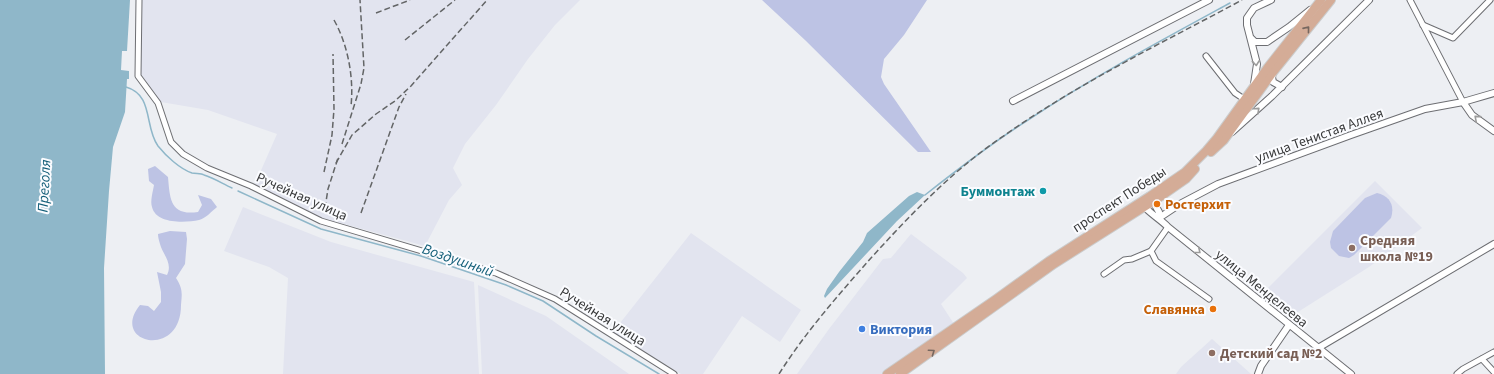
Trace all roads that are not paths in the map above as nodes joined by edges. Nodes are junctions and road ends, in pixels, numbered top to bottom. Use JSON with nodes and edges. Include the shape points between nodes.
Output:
{"nodes":[{"id":1,"x":139,"y":0,"type":"edge"},
{"id":2,"x":1209,"y":0,"type":"edge"},
{"id":3,"x":1271,"y":0,"type":"edge"},
{"id":4,"x":1331,"y":0,"type":"edge"},
{"id":5,"x":1369,"y":0,"type":"edge"},
{"id":6,"x":1410,"y":0,"type":"edge"},
{"id":7,"x":1490,"y":0,"type":"edge"},
{"id":8,"x":1319,"y":2,"type":"edge"},
{"id":9,"x":1423,"y":24,"type":"junction"},
{"id":10,"x":1252,"y":39,"type":"junction"},
{"id":11,"x":1206,"y":56,"type":"dead end"},
{"id":12,"x":1274,"y":71,"type":"junction"},
{"id":13,"x":1253,"y":87,"type":"junction"},
{"id":14,"x":1282,"y":87,"type":"junction"},
{"id":15,"x":1494,"y":93,"type":"edge"},
{"id":16,"x":1244,"y":99,"type":"junction"},
{"id":17,"x":1012,"y":101,"type":"dead end"},
{"id":18,"x":1463,"y":102,"type":"junction"},
{"id":19,"x":1494,"y":131,"type":"edge"},
{"id":20,"x":1224,"y":140,"type":"junction"},
{"id":21,"x":1151,"y":199,"type":"junction"},
{"id":22,"x":1142,"y":204,"type":"junction"},
{"id":23,"x":1160,"y":218,"type":"junction"},
{"id":24,"x":1168,"y":227,"type":"junction"},
{"id":25,"x":1494,"y":244,"type":"edge"},
{"id":26,"x":1151,"y":251,"type":"junction"},
{"id":27,"x":1104,"y":274,"type":"dead end"},
{"id":28,"x":1209,"y":299,"type":"dead end"},
{"id":29,"x":1289,"y":325,"type":"junction"},
{"id":30,"x":1318,"y":348,"type":"junction"},
{"id":31,"x":1494,"y":352,"type":"edge"},
{"id":32,"x":1482,"y":359,"type":"junction"},
{"id":33,"x":1494,"y":372,"type":"edge"},
{"id":34,"x":674,"y":374,"type":"edge"},
{"id":35,"x":887,"y":374,"type":"edge"},
{"id":36,"x":900,"y":374,"type":"edge"},
{"id":37,"x":1258,"y":374,"type":"edge"},
{"id":38,"x":1351,"y":374,"type":"edge"},
{"id":39,"x":1457,"y":374,"type":"edge"}],
"edges":[{"from":1,"to":34,"type":"street","name":"Ручейная улица","via":[[139,79],[158,104],[171,142],[183,154],[207,168],[251,186],[321,221],[496,273],[535,290],[555,299]]},
{"from":2,"to":17,"type":"street"},
{"from":3,"to":10,"type":"street","via":[[1254,8],[1247,18]]},
{"from":12,"to":4,"type":"main road","name":"проспект Победы","one_way":true},
{"from":5,"to":14,"type":"street"},
{"from":6,"to":9,"type":"street"},
{"from":7,"to":9,"type":"street","via":[[1453,38]]},
{"from":8,"to":10,"type":"street","via":[[1290,27],[1267,42],[1255,42]]},
{"from":8,"to":13,"type":"main road","name":"проспект Победы"},
{"from":9,"to":18,"type":"street"},
{"from":10,"to":13,"type":"street","one_way":true,"via":[[1257,69]]},
{"from":11,"to":16,"type":"street","via":[[1235,93]]},
{"from":12,"to":14,"type":"street","via":[[1273,82]]},
{"from":12,"to":20,"type":"main road","name":"проспект Победы"},
{"from":13,"to":16,"type":"main road","name":"проспект Победы"},
{"from":20,"to":14,"type":"street","one_way":true},
{"from":15,"to":18,"type":"street","name":"улица Тенистая Аллея"},
{"from":16,"to":21,"type":"main road","name":"проспект Победы","via":[[1217,138],[1198,159]]},
{"from":19,"to":18,"type":"street","one_way":true,"via":[[1472,115]]},
{"from":18,"to":23,"type":"street","name":"улица Тенистая Аллея","via":[[1425,109],[1218,184]]},
{"from":20,"to":21,"type":"main road","name":"проспект Победы","via":[[1186,179]]},
{"from":21,"to":22,"type":"main road","name":"проспект Победы"},
{"from":21,"to":23,"type":"street","name":"улица Менделеева"},
{"from":22,"to":23,"type":"street","name":"улица Менделеева","via":[[1153,216]]},
{"from":22,"to":35,"type":"main road","name":"проспект Победы","via":[[1049,260]]},
{"from":36,"to":22,"type":"main road","name":"проспект Победы","one_way":true},
{"from":23,"to":24,"type":"street","name":"улица Менделеева"},
{"from":24,"to":26,"type":"street"},
{"from":24,"to":29,"type":"street","name":"улица Менделеева","one_way":true},
{"from":25,"to":30,"type":"street"},
{"from":26,"to":27,"type":"street","via":[[1124,260]]},
{"from":26,"to":28,"type":"street","via":[[1156,261]]},
{"from":29,"to":30,"type":"street","name":"улица Менделеева"},
{"from":29,"to":37,"type":"street"},
{"from":30,"to":38,"type":"street","name":"улица Менделеева"},
{"from":31,"to":32,"type":"street"},
{"from":32,"to":33,"type":"street"},
{"from":32,"to":39,"type":"street"}]}
